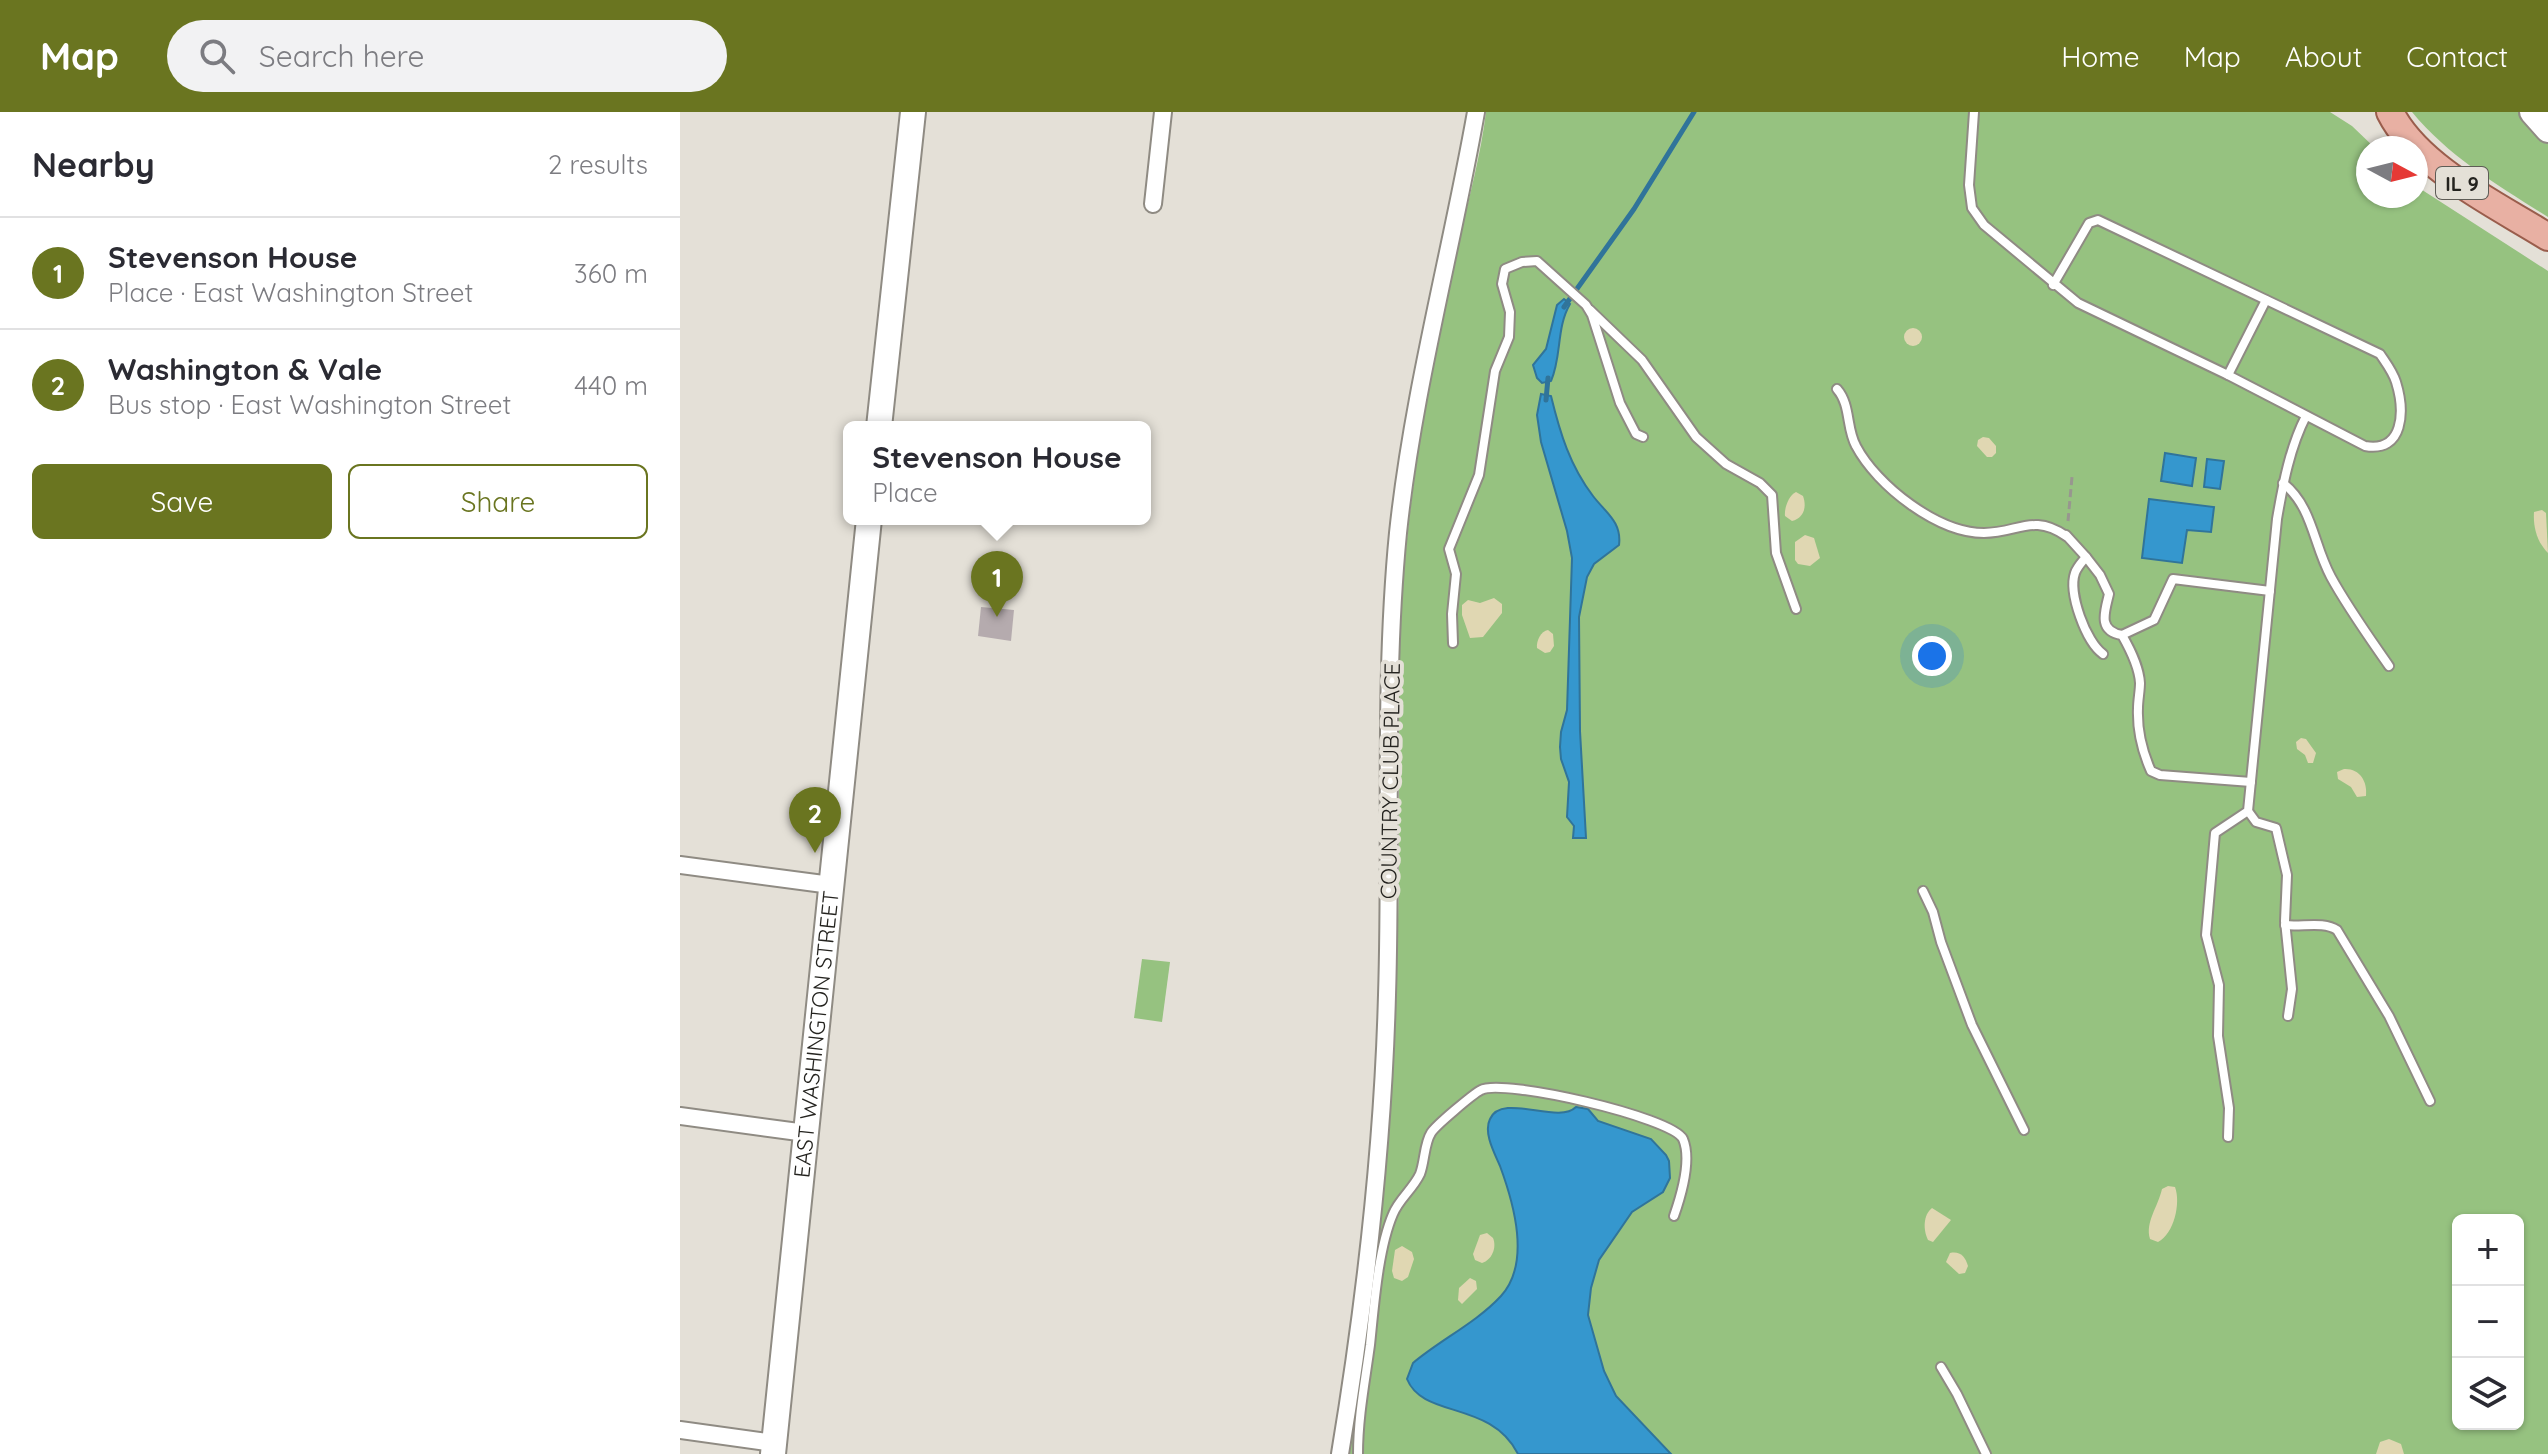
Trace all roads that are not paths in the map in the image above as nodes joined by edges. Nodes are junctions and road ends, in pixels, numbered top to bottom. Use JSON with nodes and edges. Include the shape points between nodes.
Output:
{"nodes":[{"id":1,"x":913,"y":112,"type":"edge"},
{"id":2,"x":1163,"y":112,"type":"edge"},
{"id":3,"x":1476,"y":112,"type":"edge"},
{"id":4,"x":1974,"y":112,"type":"edge"},
{"id":5,"x":2390,"y":112,"type":"edge"},
{"id":6,"x":2532,"y":112,"type":"edge"},
{"id":7,"x":2548,"y":130,"type":"edge"},
{"id":8,"x":1153,"y":204,"type":"dead end"},
{"id":9,"x":2548,"y":237,"type":"edge"},
{"id":10,"x":2053,"y":285,"type":"junction"},
{"id":11,"x":2266,"y":300,"type":"junction"},
{"id":12,"x":1587,"y":307,"type":"junction"},
{"id":13,"x":2228,"y":375,"type":"junction"},
{"id":14,"x":1837,"y":389,"type":"dead end"},
{"id":15,"x":2306,"y":416,"type":"junction"},
{"id":16,"x":880,"y":421,"type":"edge"},
{"id":17,"x":1643,"y":437,"type":"dead end"},
{"id":18,"x":2283,"y":483,"type":"junction"},
{"id":19,"x":868,"y":525,"type":"edge"},
{"id":20,"x":2086,"y":557,"type":"junction"},
{"id":21,"x":2270,"y":591,"type":"junction"},
{"id":22,"x":1796,"y":609,"type":"dead end"},
{"id":23,"x":2122,"y":635,"type":"junction"},
{"id":24,"x":1453,"y":643,"type":"dead end"},
{"id":25,"x":2103,"y":654,"type":"dead end"},
{"id":26,"x":2389,"y":666,"type":"dead end"},
{"id":27,"x":2251,"y":782,"type":"junction"},
{"id":28,"x":2248,"y":811,"type":"junction"},
{"id":29,"x":680,"y":865,"type":"edge"},
{"id":30,"x":831,"y":885,"type":"junction"},
{"id":31,"x":1923,"y":891,"type":"dead end"},
{"id":32,"x":2285,"y":925,"type":"junction"},
{"id":33,"x":2288,"y":1016,"type":"dead end"},
{"id":34,"x":2430,"y":1101,"type":"dead end"},
{"id":35,"x":680,"y":1116,"type":"edge"},
{"id":36,"x":2024,"y":1130,"type":"dead end"},
{"id":37,"x":806,"y":1133,"type":"junction"},
{"id":38,"x":2228,"y":1137,"type":"dead end"},
{"id":39,"x":1674,"y":1216,"type":"dead end"},
{"id":40,"x":1941,"y":1367,"type":"dead end"},
{"id":41,"x":680,"y":1430,"type":"edge"},
{"id":42,"x":774,"y":1448,"type":"edge"},
{"id":43,"x":1340,"y":1454,"type":"edge"},
{"id":44,"x":1358,"y":1454,"type":"edge"},
{"id":45,"x":1986,"y":1454,"type":"edge"}],
"edges":[{"from":1,"to":16,"type":"main road"},
{"from":2,"to":8,"type":"street"},
{"from":3,"to":43,"type":"street","name":"COUNTRY CLUB PLACE","via":[[1419,386],[1398,534],[1381,1107],[1365,1278]]},
{"from":4,"to":10,"type":"lane","via":[[1972,208],[1984,225]]},
{"from":5,"to":9,"type":"main road","number":"IL 9","via":[[2420,152]]},
{"from":6,"to":7,"type":"main road"},
{"from":10,"to":11,"type":"lane","via":[[2089,223],[2098,220]]},
{"from":10,"to":13,"type":"lane","via":[[2078,303]]},
{"from":11,"to":13,"type":"lane"},
{"from":11,"to":15,"type":"lane","via":[[2380,354],[2395,379],[2400,424],[2391,442],[2379,448]]},
{"from":12,"to":17,"type":"lane","via":[[1620,403],[1636,434]]},
{"from":12,"to":22,"type":"lane","via":[[1642,360],[1696,437],[1772,495],[1776,553]]},
{"from":12,"to":24,"type":"lane","via":[[1537,261],[1511,265],[1502,275],[1509,337],[1495,371],[1479,475],[1449,549],[1456,574]]},
{"from":13,"to":15,"type":"lane"},
{"from":14,"to":20,"type":"lane","via":[[1856,446],[1915,509],[1966,531],[1989,533],[2040,523],[2066,536]]},
{"from":15,"to":18,"type":"lane"},
{"from":18,"to":21,"type":"lane"},
{"from":18,"to":26,"type":"lane","via":[[2304,506],[2331,577]]},
{"from":19,"to":30,"type":"main road","name":"EAST WASHINGTON STREET"},
{"from":20,"to":23,"type":"lane","via":[[2109,594],[2103,618],[2107,628]]},
{"from":20,"to":25,"type":"lane","via":[[2076,570],[2075,595],[2089,638]]},
{"from":21,"to":23,"type":"lane","via":[[2173,579],[2154,620]]},
{"from":21,"to":27,"type":"lane"},
{"from":23,"to":27,"type":"lane","via":[[2140,682],[2139,733],[2151,771]]},
{"from":27,"to":28,"type":"lane"},
{"from":28,"to":32,"type":"lane","via":[[2256,822],[2276,828],[2280,840],[2287,875]]},
{"from":28,"to":38,"type":"lane","via":[[2215,833],[2207,900],[2206,935],[2219,985],[2218,1036]]},
{"from":29,"to":30,"type":"street"},
{"from":30,"to":37,"type":"main road","name":"EAST WASHINGTON STREET"},
{"from":31,"to":36,"type":"lane","via":[[1979,1041]]},
{"from":32,"to":33,"type":"lane","via":[[2292,989]]},
{"from":32,"to":34,"type":"lane","via":[[2328,925],[2337,930],[2389,1016]]},
{"from":35,"to":37,"type":"street"},
{"from":37,"to":42,"type":"main road","name":"EAST WASHINGTON STREET"},
{"from":39,"to":44,"type":"lane","via":[[1686,1155],[1675,1130],[1625,1112],[1519,1089],[1490,1085],[1473,1095],[1431,1132],[1418,1178],[1389,1225]]},
{"from":40,"to":45,"type":"lane"},
{"from":41,"to":42,"type":"street"}]}
